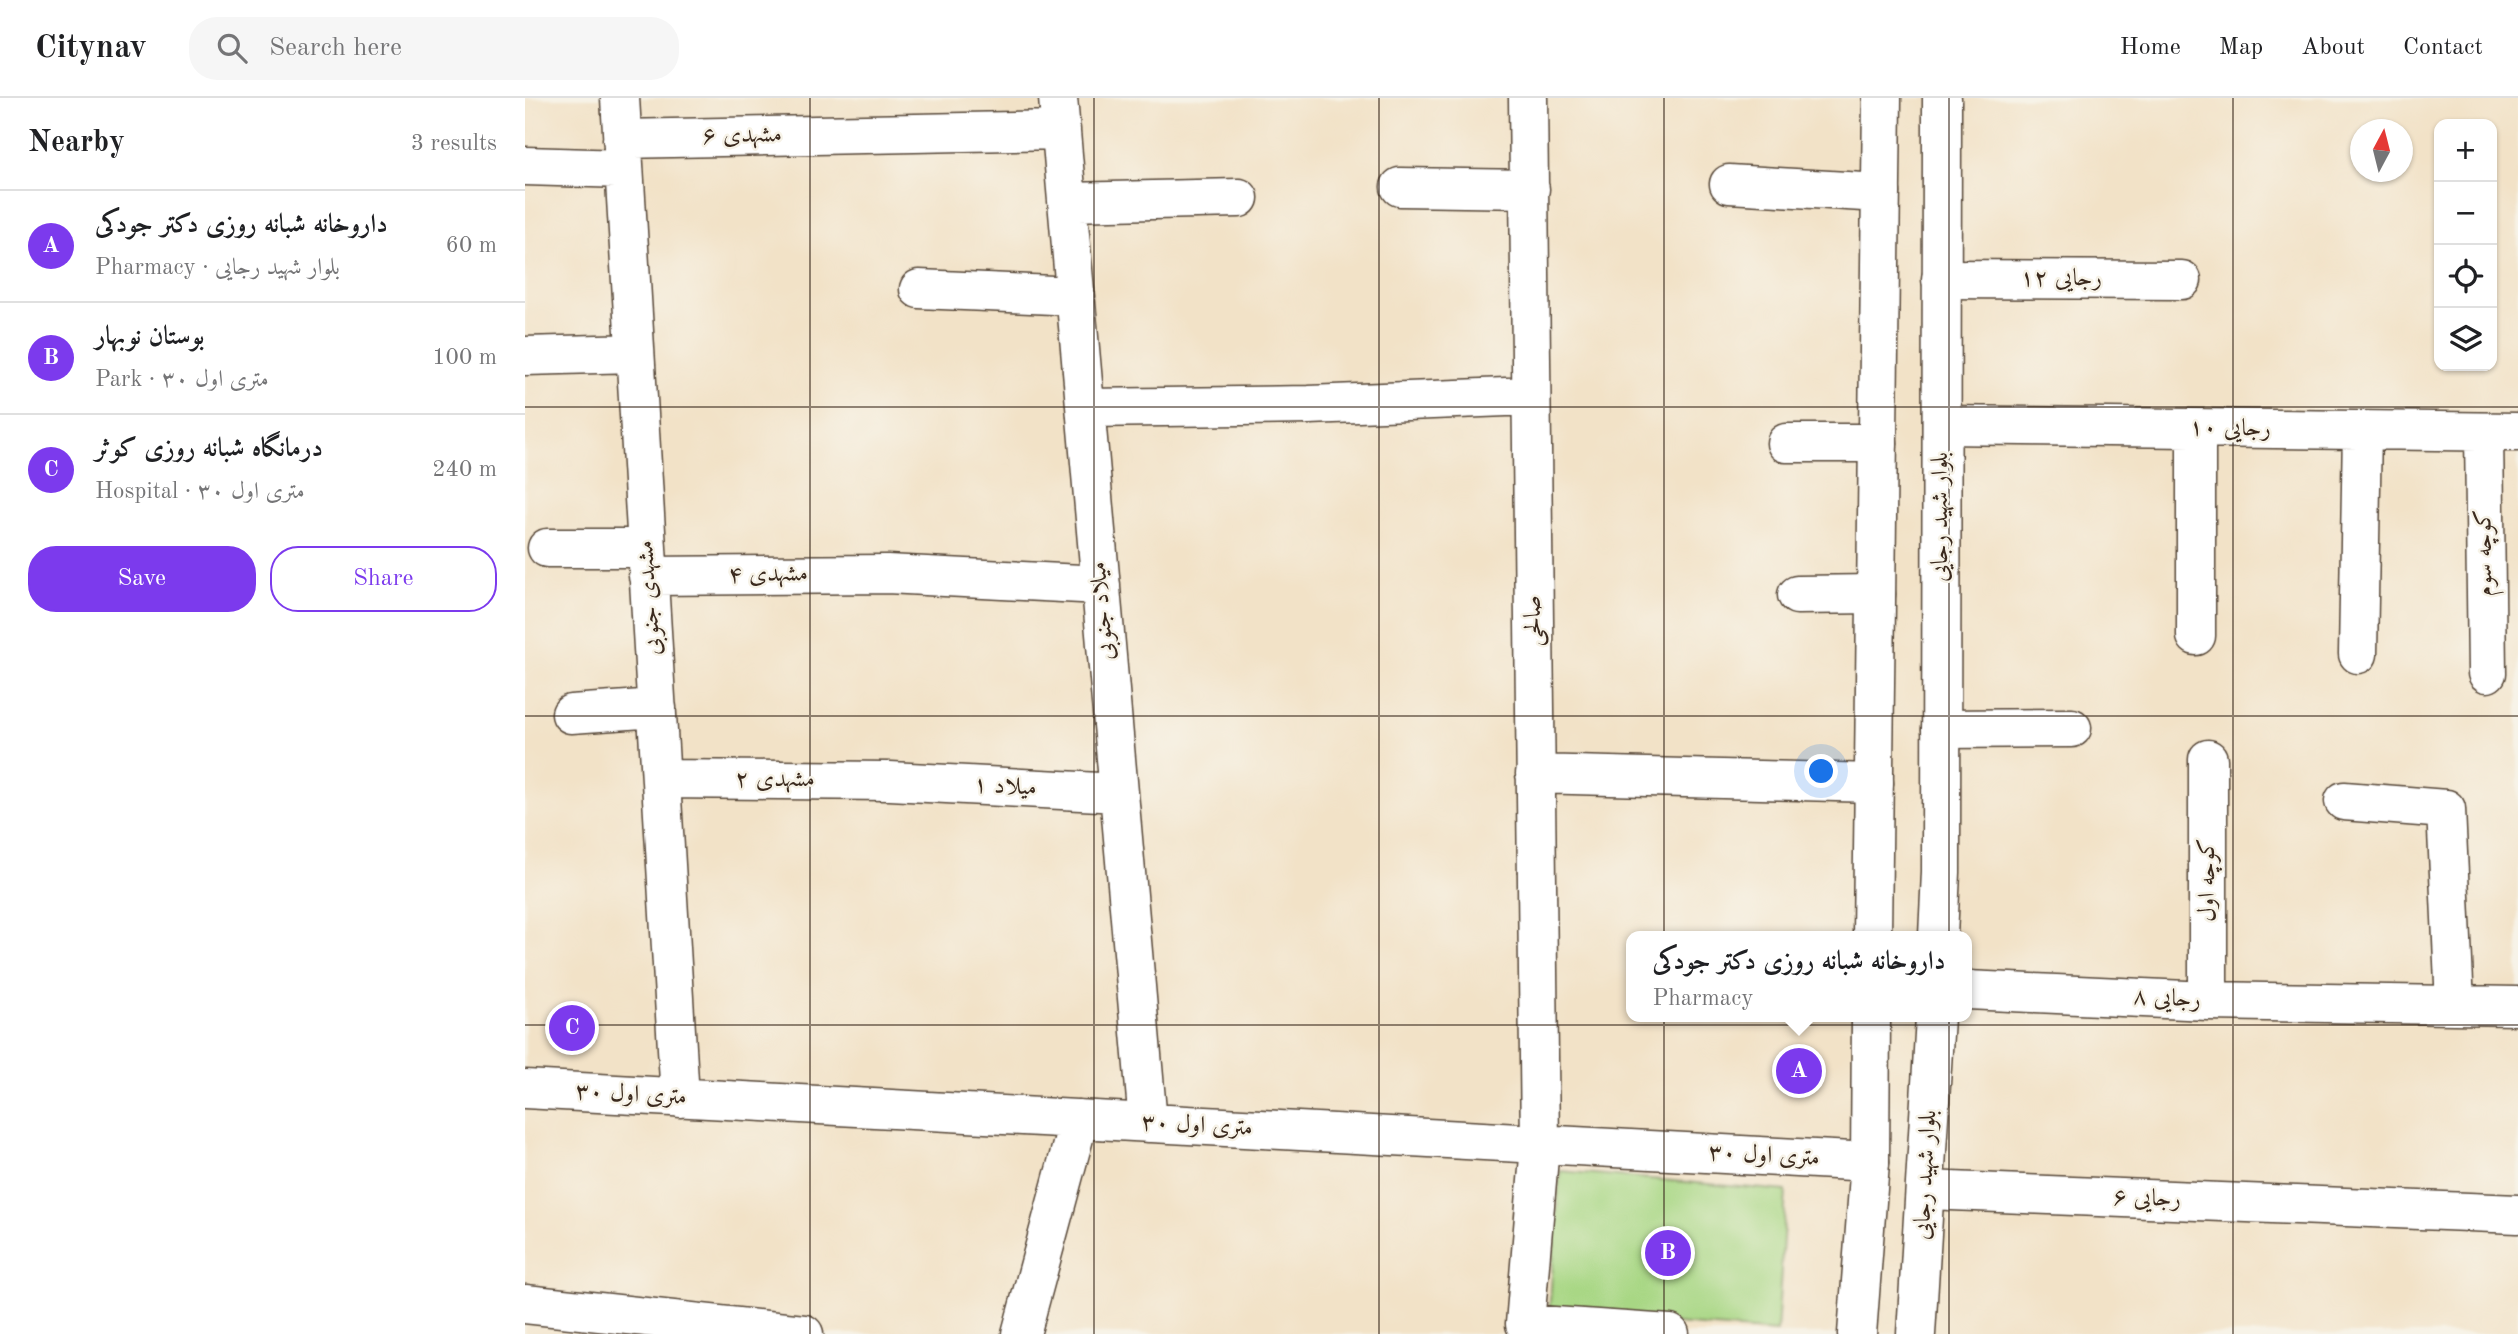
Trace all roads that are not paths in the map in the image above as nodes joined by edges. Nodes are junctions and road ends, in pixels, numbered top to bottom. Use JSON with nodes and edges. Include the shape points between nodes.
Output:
{"nodes":[{"id":1,"x":619,"y":98,"type":"edge"},
{"id":2,"x":1528,"y":98,"type":"edge"},
{"id":3,"x":1882,"y":98,"type":"edge"},
{"id":4,"x":1942,"y":98,"type":"edge"},
{"id":5,"x":1060,"y":114,"type":"edge"},
{"id":6,"x":623,"y":154,"type":"junction"},
{"id":7,"x":525,"y":166,"type":"edge"},
{"id":8,"x":1729,"y":184,"type":"dead end"},
{"id":9,"x":1400,"y":187,"type":"dead end"},
{"id":10,"x":1529,"y":189,"type":"junction"},
{"id":11,"x":1881,"y":193,"type":"junction"},
{"id":12,"x":1239,"y":198,"type":"dead end"},
{"id":13,"x":1068,"y":202,"type":"junction"},
{"id":14,"x":1941,"y":279,"type":"junction"},
{"id":15,"x":2182,"y":280,"type":"dead end"},
{"id":16,"x":919,"y":289,"type":"dead end"},
{"id":17,"x":1076,"y":296,"type":"junction"},
{"id":18,"x":635,"y":354,"type":"junction"},
{"id":19,"x":525,"y":356,"type":"edge"},
{"id":20,"x":1531,"y":396,"type":"junction"},
{"id":21,"x":1086,"y":408,"type":"junction"},
{"id":22,"x":1942,"y":425,"type":"junction"},
{"id":23,"x":2196,"y":429,"type":"junction"},
{"id":24,"x":2362,"y":430,"type":"junction"},
{"id":25,"x":2501,"y":432,"type":"edge"},
{"id":26,"x":1786,"y":443,"type":"dead end"},
{"id":27,"x":1878,"y":443,"type":"junction"},
{"id":28,"x":547,"y":548,"type":"dead end"},
{"id":29,"x":647,"y":562,"type":"junction"},
{"id":30,"x":1101,"y":585,"type":"junction"},
{"id":31,"x":1876,"y":594,"type":"junction"},
{"id":32,"x":1797,"y":595,"type":"dead end"},
{"id":33,"x":2196,"y":636,"type":"dead end"},
{"id":34,"x":2358,"y":654,"type":"dead end"},
{"id":35,"x":2487,"y":673,"type":"dead end"},
{"id":36,"x":657,"y":708,"type":"junction"},
{"id":37,"x":571,"y":713,"type":"dead end"},
{"id":38,"x":2073,"y":728,"type":"dead end"},
{"id":39,"x":1941,"y":729,"type":"junction"},
{"id":40,"x":2208,"y":759,"type":"dead end"},
{"id":41,"x":1535,"y":774,"type":"junction"},
{"id":42,"x":661,"y":779,"type":"junction"},
{"id":43,"x":890,"y":781,"type":"joint"},
{"id":44,"x":1874,"y":783,"type":"junction"},
{"id":45,"x":1119,"y":793,"type":"junction"},
{"id":46,"x":2344,"y":802,"type":"dead end"},
{"id":47,"x":1873,"y":931,"type":"edge"},
{"id":48,"x":1938,"y":931,"type":"edge"},
{"id":49,"x":1972,"y":990,"type":"edge"},
{"id":50,"x":2208,"y":1001,"type":"junction"},
{"id":51,"x":2455,"y":1005,"type":"junction"},
{"id":52,"x":2518,"y":1006,"type":"edge"},
{"id":53,"x":1871,"y":1022,"type":"edge"},
{"id":54,"x":1935,"y":1022,"type":"edge"},
{"id":55,"x":525,"y":1089,"type":"edge"},
{"id":56,"x":680,"y":1098,"type":"junction"},
{"id":57,"x":1079,"y":1119,"type":"junction"},
{"id":58,"x":1148,"y":1123,"type":"junction"},
{"id":59,"x":1540,"y":1144,"type":"junction"},
{"id":60,"x":1870,"y":1162,"type":"junction"},
{"id":61,"x":1927,"y":1190,"type":"junction"},
{"id":62,"x":2518,"y":1214,"type":"edge"},
{"id":63,"x":525,"y":1304,"type":"edge"},
{"id":64,"x":804,"y":1334,"type":"edge"},
{"id":65,"x":1021,"y":1334,"type":"edge"},
{"id":66,"x":1669,"y":1334,"type":"edge"},
{"id":67,"x":1857,"y":1334,"type":"edge"},
{"id":68,"x":1916,"y":1334,"type":"edge"}],
"edges":[{"from":1,"to":6,"type":"street","name":"مشهدی جنوبی"},
{"from":2,"to":10,"type":"street","name":"صالحی"},
{"from":3,"to":11,"type":"street"},
{"from":4,"to":14,"type":"street","name":"بلوار شهید رجایی"},
{"from":5,"to":6,"type":"street","name":"مشهدی ۶"},
{"from":5,"to":13,"type":"street","name":"میلاد جنوبی"},
{"from":6,"to":7,"type":"street","name":"مشهدی ۶"},
{"from":6,"to":18,"type":"street","name":"مشهدی جنوبی"},
{"from":8,"to":11,"type":"street"},
{"from":9,"to":10,"type":"street"},
{"from":10,"to":20,"type":"street","name":"صالحی"},
{"from":11,"to":27,"type":"street"},
{"from":12,"to":13,"type":"street"},
{"from":13,"to":17,"type":"street","name":"میلاد جنوبی"},
{"from":14,"to":15,"type":"street","name":"رجایی ۱۲"},
{"from":14,"to":22,"type":"street","name":"بلوار شهید رجایی"},
{"from":16,"to":17,"type":"street"},
{"from":17,"to":21,"type":"street","name":"میلاد جنوبی"},
{"from":18,"to":19,"type":"street"},
{"from":18,"to":29,"type":"street","name":"مشهدی جنوبی"},
{"from":20,"to":21,"type":"street"},
{"from":20,"to":41,"type":"street","name":"صالحی"},
{"from":21,"to":30,"type":"street","name":"میلاد جنوبی"},
{"from":22,"to":23,"type":"street","name":"رجایی ۱۰"},
{"from":22,"to":39,"type":"street","name":"بلوار شهید رجایی"},
{"from":23,"to":24,"type":"street","name":"رجایی ۱۰"},
{"from":23,"to":33,"type":"street"},
{"from":24,"to":25,"type":"street","name":"رجایی ۱۰"},
{"from":24,"to":34,"type":"street"},
{"from":25,"to":35,"type":"street","name":"کوچه سوم"},
{"from":26,"to":27,"type":"street"},
{"from":27,"to":31,"type":"street"},
{"from":28,"to":29,"type":"street","name":"مشهدی ۴"},
{"from":29,"to":30,"type":"street","name":"مشهدی ۴"},
{"from":29,"to":36,"type":"street","name":"مشهدی جنوبی"},
{"from":30,"to":45,"type":"street","name":"میلاد جنوبی"},
{"from":31,"to":32,"type":"street"},
{"from":31,"to":44,"type":"street"},
{"from":36,"to":37,"type":"street"},
{"from":36,"to":42,"type":"street","name":"مشهدی جنوبی"},
{"from":38,"to":39,"type":"street"},
{"from":39,"to":48,"type":"street","name":"بلوار شهید رجایی"},
{"from":40,"to":50,"type":"street","name":"کوچه اول"},
{"from":41,"to":44,"type":"street"},
{"from":41,"to":59,"type":"street","name":"صالحی"},
{"from":42,"to":43,"type":"street","name":"مشهدی ۲"},
{"from":42,"to":56,"type":"street","name":"مشهدی جنوبی"},
{"from":43,"to":45,"type":"street","name":"میلاد ۱"},
{"from":44,"to":47,"type":"street"},
{"from":45,"to":58,"type":"street","name":"میلاد جنوبی"},
{"from":46,"to":51,"type":"street","via":[[2446,809]]},
{"from":49,"to":50,"type":"street","name":"رجایی ۸"},
{"from":50,"to":51,"type":"street","name":"رجایی ۸"},
{"from":51,"to":52,"type":"street","name":"رجایی ۸"},
{"from":53,"to":60,"type":"street"},
{"from":54,"to":61,"type":"street","name":"بلوار شهید رجایی"},
{"from":55,"to":56,"type":"street","name":"۳۰ متری اول"},
{"from":56,"to":57,"type":"street","name":"۳۰ متری اول"},
{"from":57,"to":58,"type":"street","name":"۳۰ متری اول"},
{"from":57,"to":65,"type":"street"},
{"from":58,"to":59,"type":"street","name":"۳۰ متری اول"},
{"from":59,"to":60,"type":"street","name":"۳۰ متری اول"},
{"from":59,"to":66,"type":"street","name":"صالحی","via":[[1525,1324]]},
{"from":60,"to":67,"type":"street"},
{"from":61,"to":62,"type":"street","name":"رجایی ۶"},
{"from":61,"to":68,"type":"street","name":"بلوار شهید رجایی"},
{"from":63,"to":64,"type":"street"}]}
